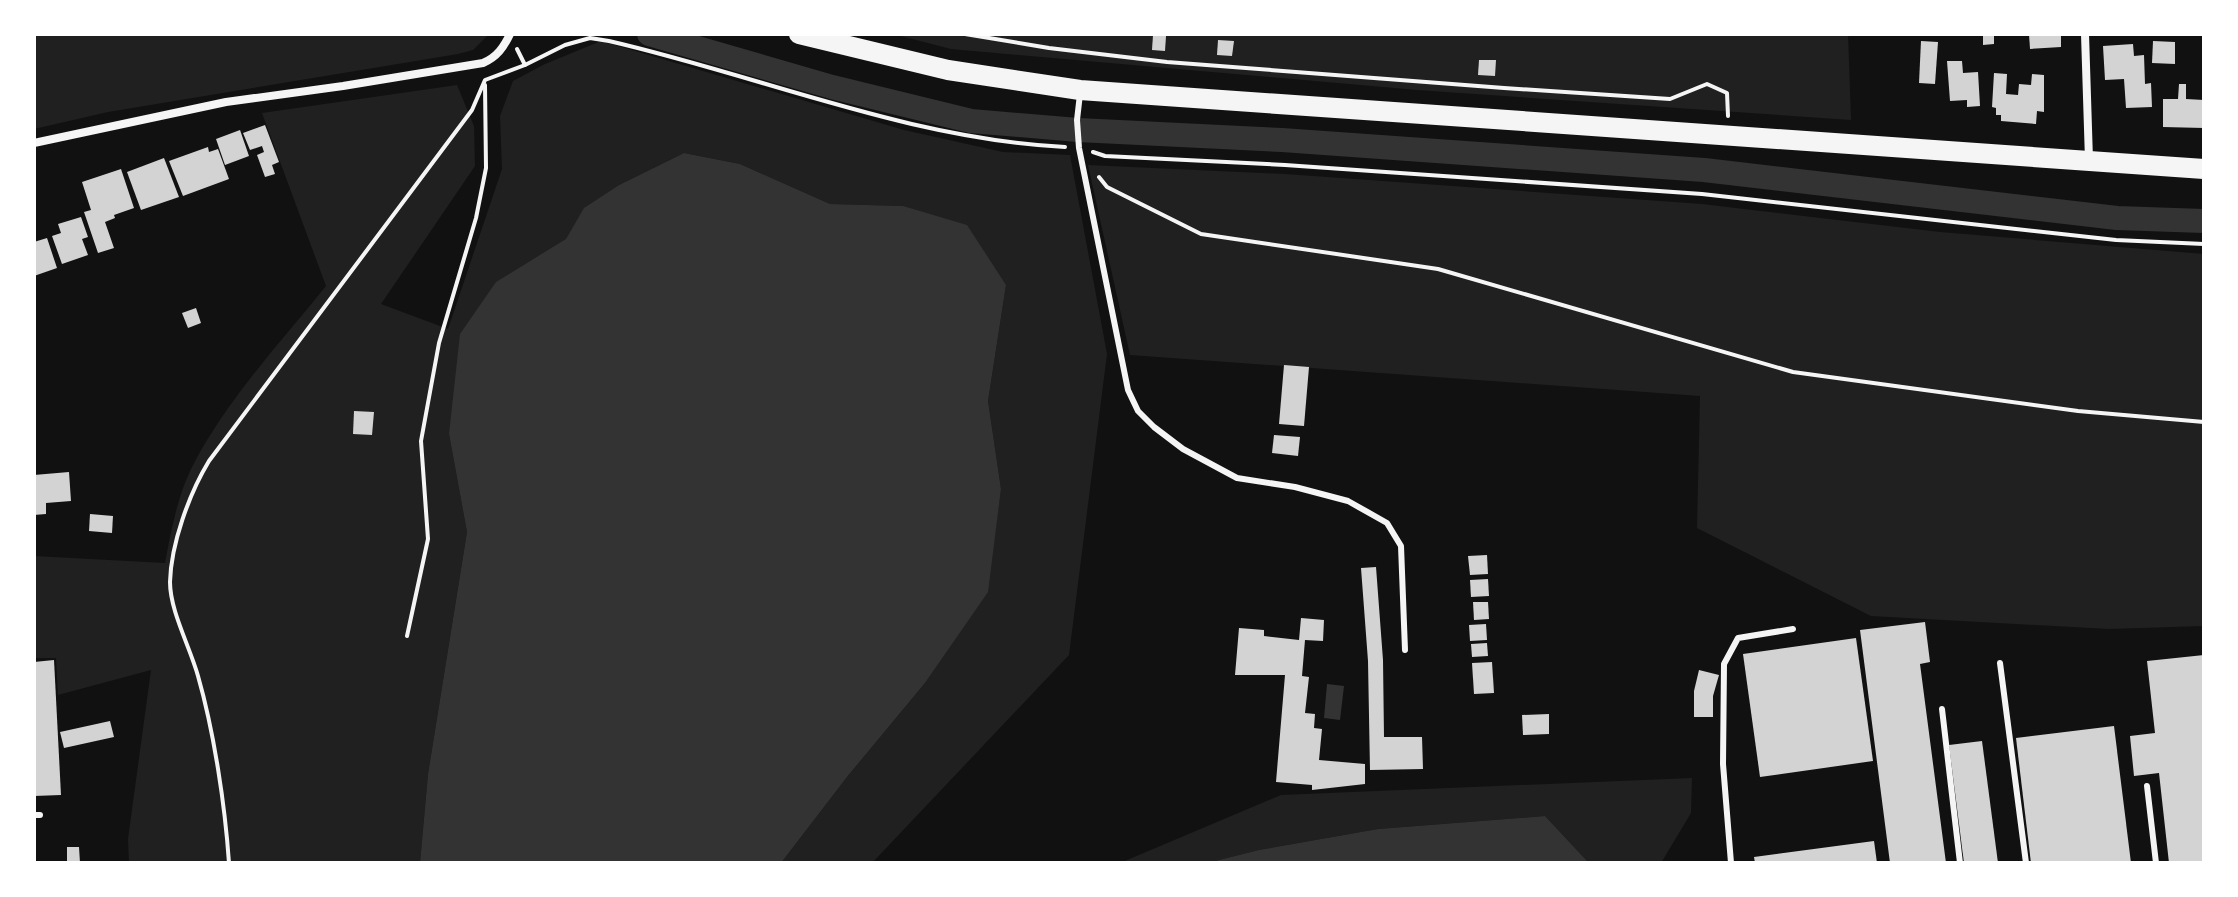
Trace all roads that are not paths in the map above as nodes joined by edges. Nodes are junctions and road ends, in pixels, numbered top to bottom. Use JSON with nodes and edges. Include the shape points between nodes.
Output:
{"nodes":[{"id":1,"x":510,"y":34,"type":"edge"},
{"id":2,"x":799,"y":34,"type":"edge"},
{"id":3,"x":2085,"y":34,"type":"edge"},
{"id":4,"x":1080,"y":90,"type":"junction"},
{"id":5,"x":34,"y":143,"type":"edge"},
{"id":6,"x":2089,"y":161,"type":"junction"},
{"id":7,"x":2204,"y":169,"type":"edge"},
{"id":8,"x":1793,"y":629,"type":"dead end"},
{"id":9,"x":1405,"y":650,"type":"dead end"},
{"id":10,"x":2000,"y":663,"type":"dead end"},
{"id":11,"x":1942,"y":709,"type":"dead end"},
{"id":12,"x":2147,"y":786,"type":"dead end"},
{"id":13,"x":1731,"y":863,"type":"edge"},
{"id":14,"x":1960,"y":863,"type":"edge"},
{"id":15,"x":2026,"y":863,"type":"edge"},
{"id":16,"x":2156,"y":863,"type":"edge"}],
"edges":[{"from":1,"to":5,"type":"street","via":[[504,48],[483,63],[226,102]]},
{"from":2,"to":4,"type":"main road","via":[[948,70]]},
{"from":3,"to":6,"type":"street"},
{"from":4,"to":6,"type":"main road"},
{"from":4,"to":9,"type":"lane","via":[[1079,144],[1128,390],[1138,411],[1183,449],[1237,478],[1348,501],[1387,523],[1401,546]]},
{"from":6,"to":7,"type":"main road"},
{"from":8,"to":13,"type":"lane","via":[[1738,638],[1724,664],[1723,764]]},
{"from":10,"to":15,"type":"lane"},
{"from":11,"to":14,"type":"lane"},
{"from":12,"to":16,"type":"lane"}]}
